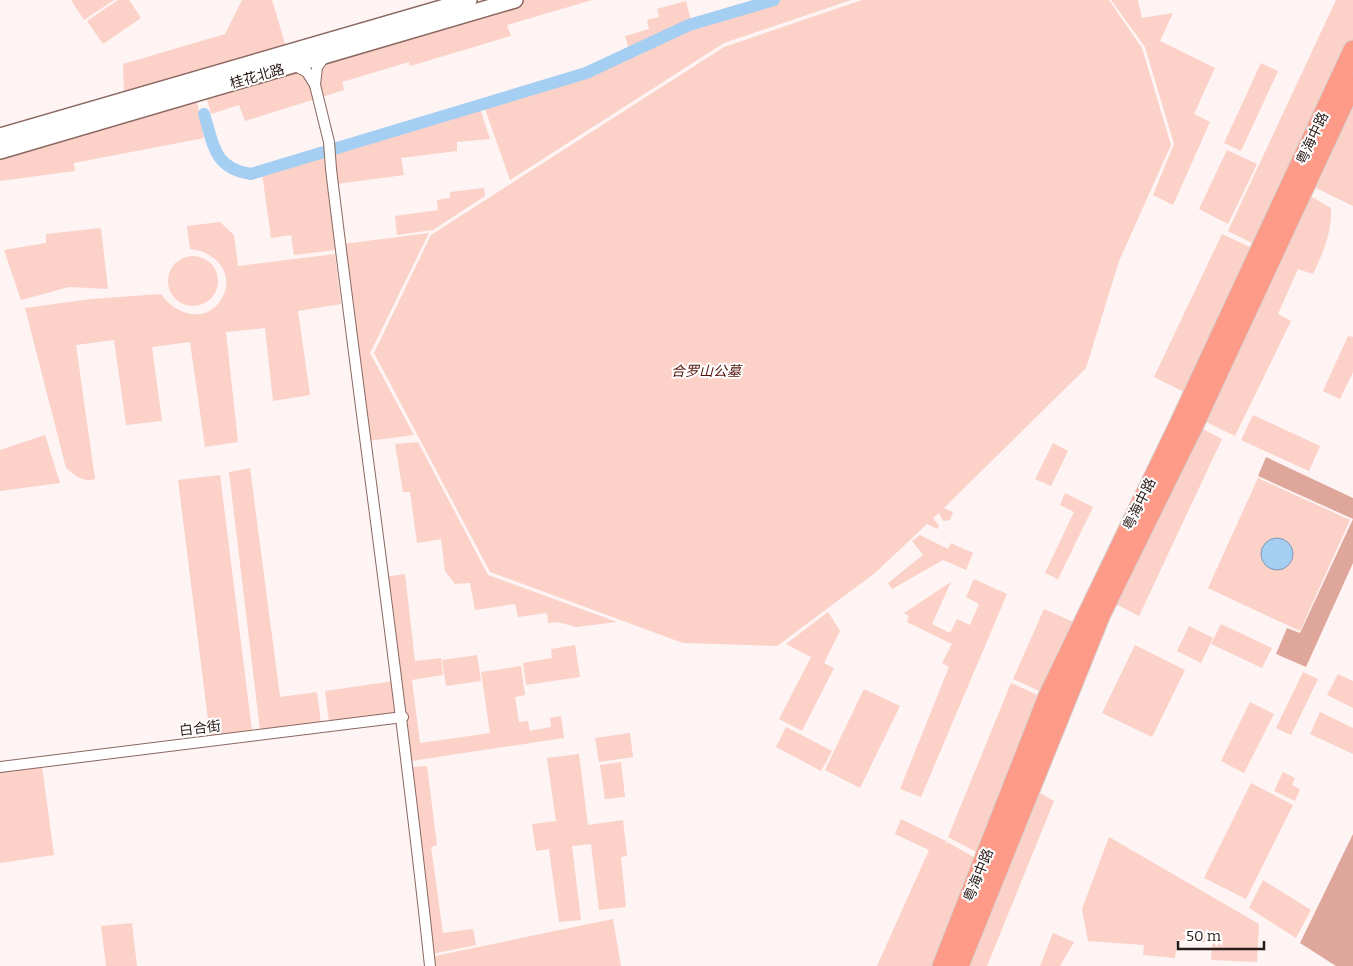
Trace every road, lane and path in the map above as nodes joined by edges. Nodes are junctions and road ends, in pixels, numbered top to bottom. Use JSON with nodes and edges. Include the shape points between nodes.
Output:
{"nodes":[{"id":1,"x":469,"y":0,"type":"edge"},
{"id":2,"x":515,"y":0,"type":"edge"},
{"id":3,"x":1353,"y":50,"type":"edge"},
{"id":4,"x":325,"y":56,"type":"junction"},
{"id":5,"x":293,"y":65,"type":"junction"},
{"id":6,"x":1353,"y":83,"type":"edge"},
{"id":7,"x":315,"y":85,"type":"junction"},
{"id":8,"x":0,"y":136,"type":"edge"},
{"id":9,"x":21,"y":137,"type":"junction"},
{"id":10,"x":0,"y":141,"type":"edge"},
{"id":11,"x":0,"y":146,"type":"edge"},
{"id":12,"x":0,"y":151,"type":"edge"},
{"id":13,"x":403,"y":717,"type":"junction"},
{"id":14,"x":0,"y":767,"type":"edge"},
{"id":15,"x":430,"y":966,"type":"edge"},
{"id":16,"x":942,"y":966,"type":"edge"},
{"id":17,"x":959,"y":966,"type":"edge"}],
"edges":[{"from":1,"to":9,"type":"main road","name":"桂花北路"},
{"from":2,"to":4,"type":"main road","name":"桂花北路"},
{"from":3,"to":16,"type":"highway","name":"粤海中路","via":[[1048,696]]},
{"from":4,"to":5,"type":"main road","name":"桂花北路"},
{"from":4,"to":7,"type":"street","via":[[317,66]]},
{"from":5,"to":7,"type":"street","via":[[308,72]]},
{"from":5,"to":9,"type":"main road","name":"桂花北路"},
{"from":6,"to":17,"type":"highway","name":"粤海中路","via":[[1102,614]]},
{"from":7,"to":13,"type":"street","via":[[329,142],[365,448]]},
{"from":8,"to":9,"type":"main road","name":"桂花北路"},
{"from":9,"to":10,"type":"main road"},
{"from":9,"to":11,"type":"main road"},
{"from":9,"to":12,"type":"main road","name":"桂花北路"},
{"from":13,"to":14,"type":"street","name":"白合街"},
{"from":13,"to":15,"type":"street"}]}
